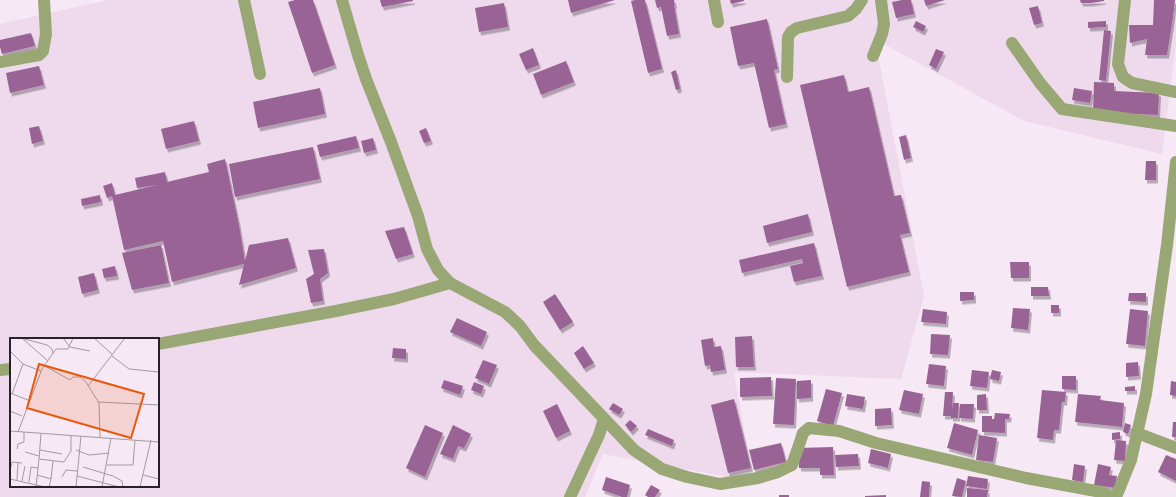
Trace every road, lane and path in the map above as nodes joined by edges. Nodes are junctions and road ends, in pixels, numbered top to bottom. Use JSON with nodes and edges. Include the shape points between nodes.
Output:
{"nodes":[{"id":1,"x":44,"y":0,"type":"edge"},
{"id":2,"x":244,"y":0,"type":"edge"},
{"id":3,"x":342,"y":0,"type":"edge"},
{"id":4,"x":714,"y":0,"type":"edge"},
{"id":5,"x":862,"y":0,"type":"edge"},
{"id":6,"x":881,"y":0,"type":"edge"},
{"id":7,"x":1126,"y":0,"type":"edge"},
{"id":8,"x":718,"y":22,"type":"dead end"},
{"id":9,"x":1012,"y":43,"type":"dead end"},
{"id":10,"x":873,"y":56,"type":"dead end"},
{"id":11,"x":0,"y":62,"type":"edge"},
{"id":12,"x":260,"y":74,"type":"dead end"},
{"id":13,"x":786,"y":77,"type":"dead end"},
{"id":14,"x":1176,"y":92,"type":"edge"},
{"id":15,"x":1176,"y":126,"type":"edge"},
{"id":16,"x":1176,"y":162,"type":"edge"},
{"id":17,"x":450,"y":283,"type":"junction"},
{"id":18,"x":159,"y":344,"type":"edge"},
{"id":19,"x":10,"y":369,"type":"edge"},
{"id":20,"x":0,"y":370,"type":"edge"},
{"id":21,"x":604,"y":420,"type":"junction"},
{"id":22,"x":1137,"y":433,"type":"junction"},
{"id":23,"x":1176,"y":448,"type":"edge"},
{"id":24,"x":570,"y":497,"type":"edge"},
{"id":25,"x":1111,"y":497,"type":"edge"},
{"id":26,"x":1116,"y":497,"type":"edge"}],
"edges":[{"from":1,"to":11,"type":"street","via":[[46,34],[43,51],[39,55]]},
{"from":2,"to":12,"type":"street"},
{"from":3,"to":17,"type":"street","via":[[358,55],[392,142],[427,249],[438,270]]},
{"from":4,"to":8,"type":"street"},
{"from":5,"to":13,"type":"street","via":[[848,16],[797,28],[791,32],[788,37]]},
{"from":6,"to":10,"type":"street","via":[[884,24]]},
{"from":7,"to":14,"type":"street","via":[[1118,64],[1123,77],[1132,83]]},
{"from":9,"to":15,"type":"street","via":[[1062,109]]},
{"from":16,"to":22,"type":"street","via":[[1146,394]]},
{"from":17,"to":18,"type":"street","via":[[394,299]]},
{"from":17,"to":21,"type":"street","via":[[505,312]]},
{"from":19,"to":20,"type":"street"},
{"from":21,"to":24,"type":"street"},
{"from":21,"to":25,"type":"street","via":[[634,450],[662,469],[720,484],[758,478],[792,465],[802,433],[809,428],[839,431],[876,443],[1026,478],[1101,492]]},
{"from":22,"to":23,"type":"street"},
{"from":22,"to":26,"type":"street"}]}
